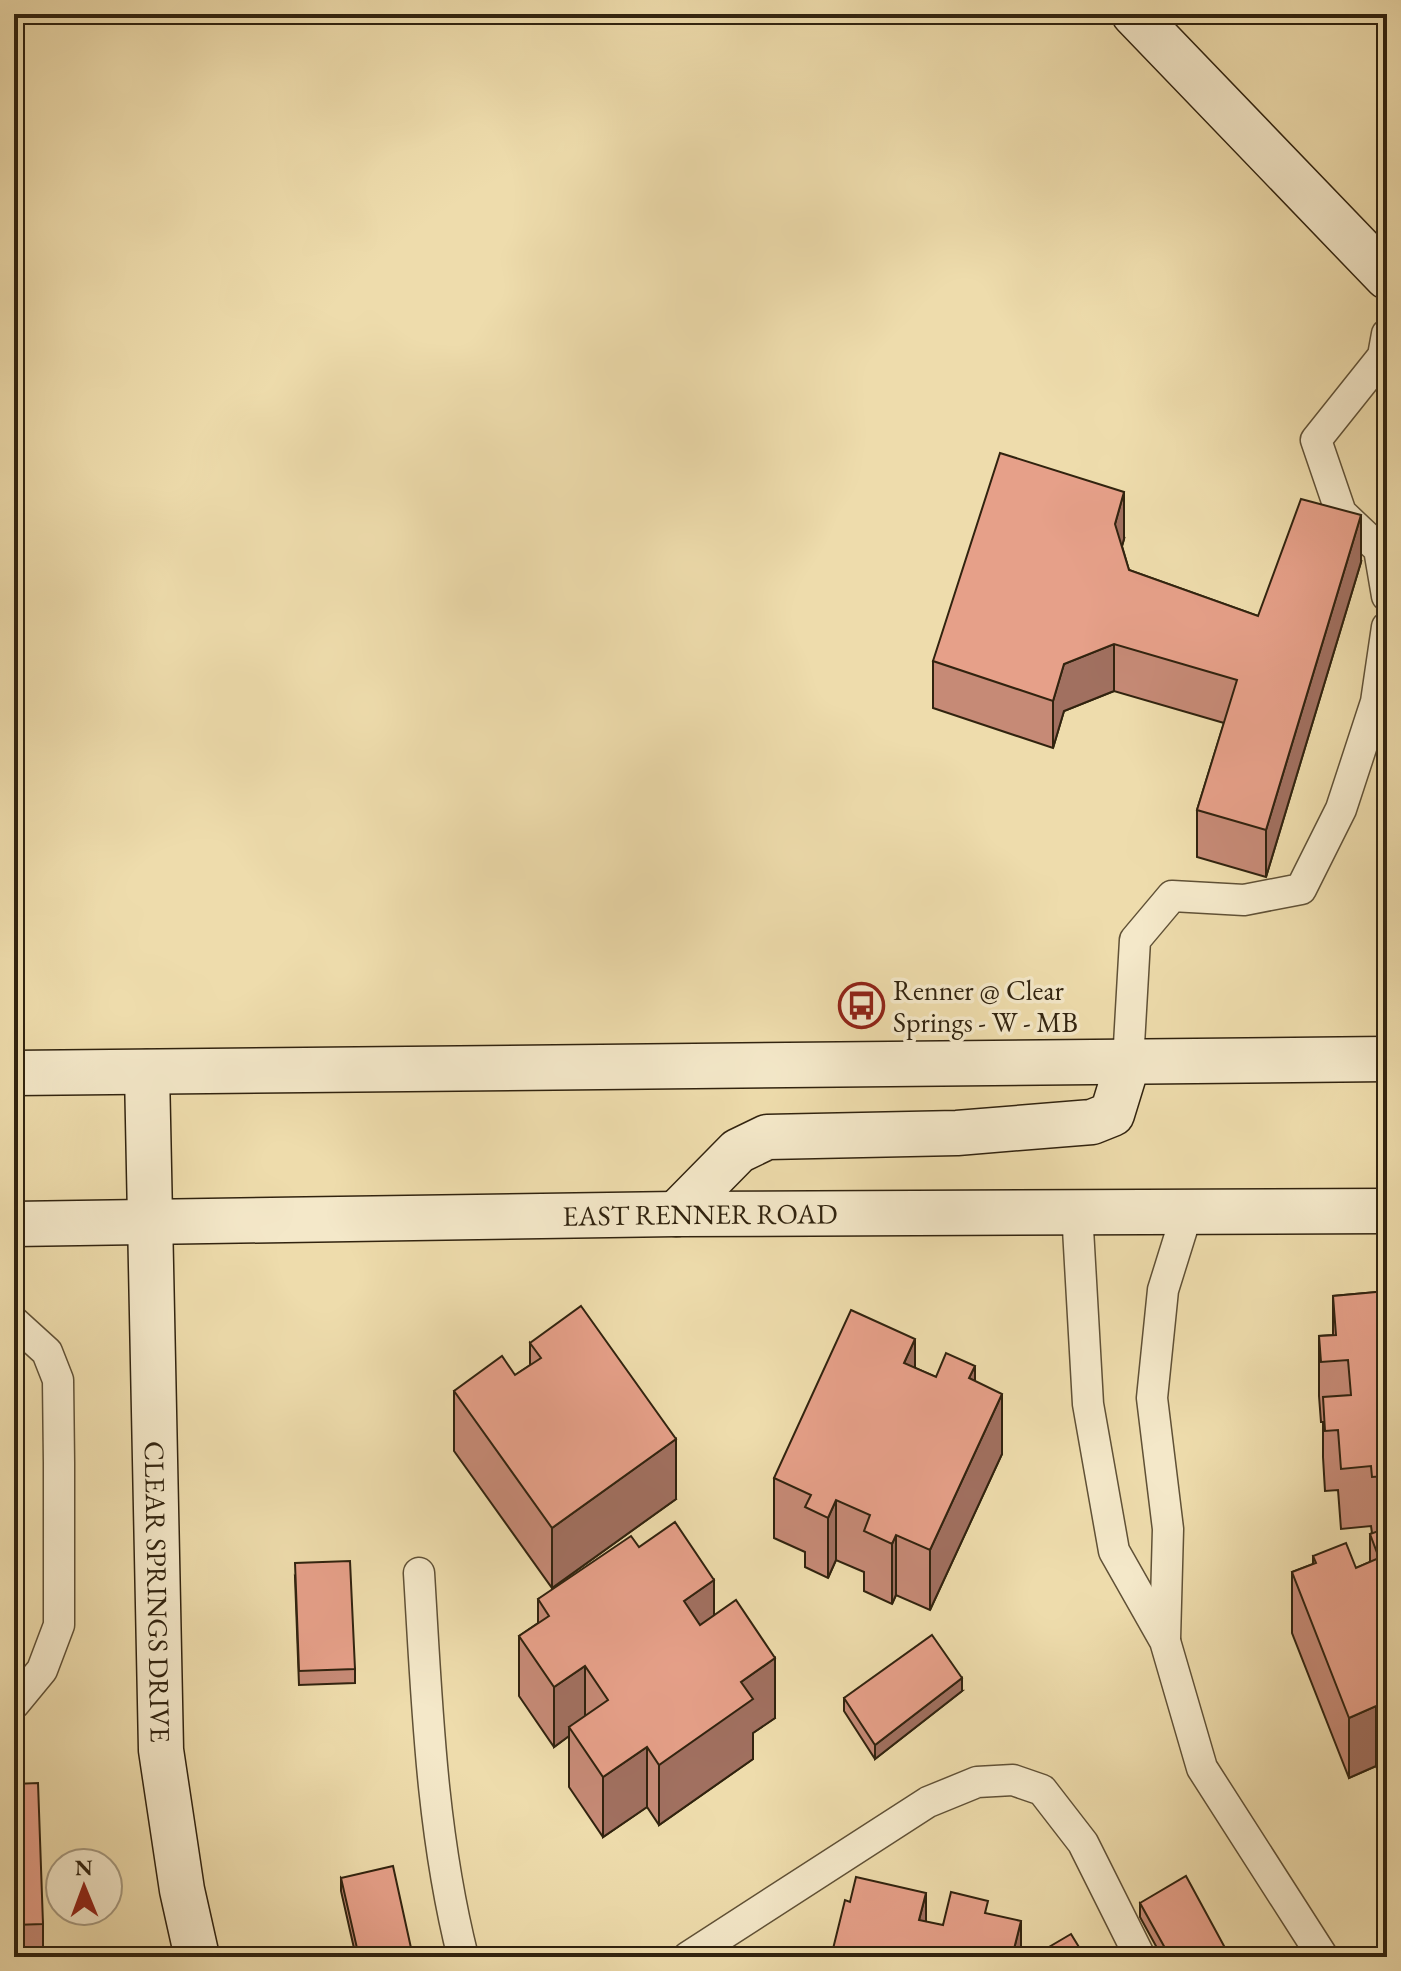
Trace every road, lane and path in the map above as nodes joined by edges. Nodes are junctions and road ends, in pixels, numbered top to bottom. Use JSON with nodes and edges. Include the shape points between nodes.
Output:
{"nodes":[{"id":1,"x":1134,"y":14,"type":"edge"},
{"id":2,"x":1387,"y":277,"type":"edge"},
{"id":3,"x":1387,"y":334,"type":"edge"},
{"id":4,"x":1387,"y":596,"type":"edge"},
{"id":5,"x":1387,"y":627,"type":"edge"},
{"id":6,"x":1387,"y":1059,"type":"edge"},
{"id":7,"x":1128,"y":1062,"type":"junction"},
{"id":8,"x":147,"y":1072,"type":"junction"},
{"id":9,"x":14,"y":1073,"type":"edge"},
{"id":10,"x":1077,"y":1211,"type":"junction"},
{"id":11,"x":1387,"y":1211,"type":"edge"},
{"id":12,"x":1187,"y":1213,"type":"junction"},
{"id":13,"x":676,"y":1214,"type":"junction"},
{"id":14,"x":152,"y":1223,"type":"junction"},
{"id":15,"x":14,"y":1224,"type":"edge"},
{"id":16,"x":14,"y":1322,"type":"edge"},
{"id":17,"x":419,"y":1573,"type":"dead end"},
{"id":18,"x":1165,"y":1641,"type":"junction"},
{"id":19,"x":14,"y":1704,"type":"edge"},
{"id":20,"x":197,"y":1957,"type":"edge"},
{"id":21,"x":463,"y":1957,"type":"edge"},
{"id":22,"x":688,"y":1957,"type":"edge"},
{"id":23,"x":1140,"y":1957,"type":"edge"},
{"id":24,"x":1323,"y":1957,"type":"edge"}],
"edges":[{"from":1,"to":2,"type":"main road"},
{"from":3,"to":4,"type":"lane","via":[[1383,356],[1316,440],[1341,513],[1379,549]]},
{"from":5,"to":7,"type":"lane","via":[[1376,702],[1341,809],[1301,889],[1244,900],[1172,896],[1135,940]]},
{"from":6,"to":7,"type":"main road"},
{"from":7,"to":8,"type":"main road"},
{"from":7,"to":13,"type":"main road","via":[[1112,1114],[1092,1122],[957,1133],[767,1137],[738,1151]]},
{"from":8,"to":9,"type":"main road"},
{"from":8,"to":14,"type":"main road","name":"CLEAR SPRINGS DRIVE"},
{"from":10,"to":12,"type":"main road","name":"EAST RENNER ROAD"},
{"from":10,"to":13,"type":"main road","name":"EAST RENNER ROAD"},
{"from":10,"to":18,"type":"lane","via":[[1088,1404],[1114,1551]]},
{"from":11,"to":12,"type":"main road","name":"EAST RENNER ROAD"},
{"from":12,"to":18,"type":"lane","via":[[1163,1290],[1152,1398],[1168,1529]]},
{"from":13,"to":14,"type":"main road","name":"EAST RENNER ROAD"},
{"from":14,"to":15,"type":"main road","name":"EAST RENNER ROAD"},
{"from":14,"to":20,"type":"main road","name":"CLEAR SPRINGS DRIVE","via":[[161,1750]]},
{"from":16,"to":19,"type":"lane","via":[[47,1352],[58,1380],[59,1463],[59,1625],[42,1670]]},
{"from":17,"to":21,"type":"lane","via":[[433,1793],[447,1896]]},
{"from":18,"to":24,"type":"lane","via":[[1202,1768]]},
{"from":22,"to":23,"type":"lane","via":[[928,1802],[977,1782],[1013,1780],[1042,1790],[1083,1843]]}]}
